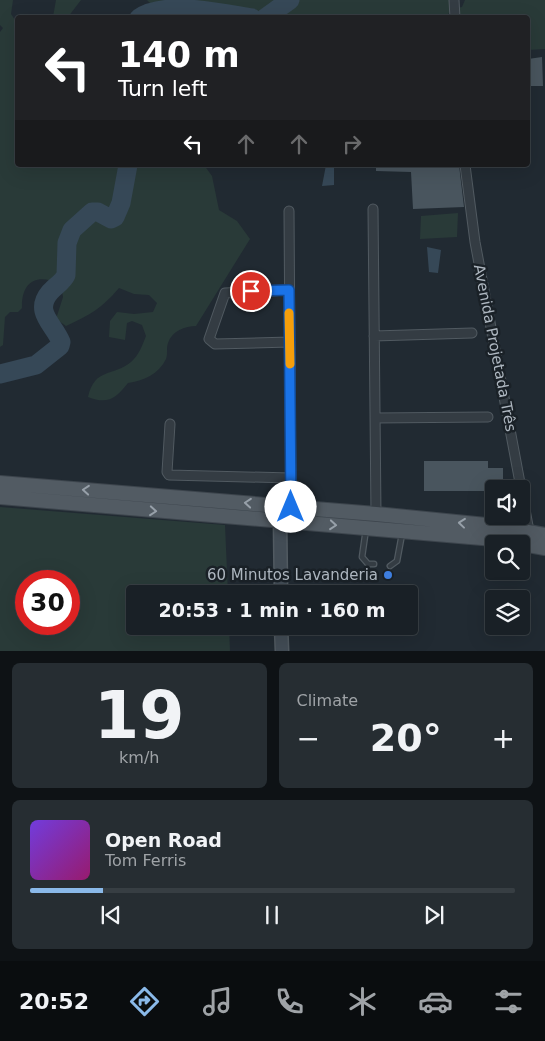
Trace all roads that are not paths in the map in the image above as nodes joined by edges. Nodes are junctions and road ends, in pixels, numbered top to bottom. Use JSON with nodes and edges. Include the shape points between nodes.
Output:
{"nodes":[{"id":1,"x":454,"y":0,"type":"edge"},
{"id":2,"x":455,"y":15,"type":"edge"},
{"id":3,"x":465,"y":167,"type":"edge"},
{"id":4,"x":373,"y":209,"type":"dead end"},
{"id":5,"x":289,"y":210,"type":"dead end"},
{"id":6,"x":289,"y":290,"type":"junction"},
{"id":7,"x":472,"y":333,"type":"dead end"},
{"id":8,"x":374,"y":336,"type":"junction"},
{"id":9,"x":290,"y":342,"type":"junction"},
{"id":10,"x":488,"y":417,"type":"dead end"},
{"id":11,"x":375,"y":418,"type":"junction"},
{"id":12,"x":170,"y":424,"type":"dead end"},
{"id":13,"x":291,"y":478,"type":"junction"},
{"id":14,"x":0,"y":483,"type":"edge"},
{"id":15,"x":0,"y":497,"type":"edge"},
{"id":16,"x":291,"y":507,"type":"junction"},
{"id":17,"x":376,"y":514,"type":"junction"},
{"id":18,"x":280,"y":520,"type":"junction"},
{"id":19,"x":366,"y":528,"type":"junction"},
{"id":20,"x":402,"y":531,"type":"junction"},
{"id":21,"x":529,"y":531,"type":"junction"},
{"id":22,"x":545,"y":535,"type":"edge"},
{"id":23,"x":545,"y":548,"type":"edge"},
{"id":24,"x":374,"y":564,"type":"dead end"},
{"id":25,"x":390,"y":566,"type":"dead end"},
{"id":26,"x":281,"y":585,"type":"edge"},
{"id":27,"x":281,"y":635,"type":"edge"},
{"id":28,"x":282,"y":651,"type":"edge"}],
"edges":[{"from":1,"to":2,"type":"street"},
{"from":3,"to":21,"type":"street","name":"Avenida Projetada Três","via":[[475,242]]},
{"from":4,"to":8,"type":"street"},
{"from":5,"to":6,"type":"street"},
{"from":6,"to":9,"type":"street"},
{"from":6,"to":9,"type":"street","via":[[225,293],[208,339],[215,344]]},
{"from":7,"to":8,"type":"street"},
{"from":8,"to":11,"type":"street"},
{"from":9,"to":13,"type":"street"},
{"from":10,"to":11,"type":"street"},
{"from":11,"to":17,"type":"street"},
{"from":12,"to":13,"type":"street","via":[[167,472],[170,475]]},
{"from":13,"to":16,"type":"street"},
{"from":16,"to":14,"type":"main road","one_way":true},
{"from":15,"to":18,"type":"main road","one_way":true},
{"from":16,"to":17,"type":"main road"},
{"from":21,"to":17,"type":"main road","one_way":true},
{"from":18,"to":19,"type":"main road","one_way":true},
{"from":18,"to":26,"type":"street"},
{"from":19,"to":20,"type":"main road"},
{"from":19,"to":24,"type":"lane","via":[[362,556],[368,564]]},
{"from":20,"to":23,"type":"main road","via":[[494,539]]},
{"from":20,"to":25,"type":"lane","via":[[397,562]]},
{"from":21,"to":22,"type":"main road"},
{"from":27,"to":28,"type":"street"}]}
